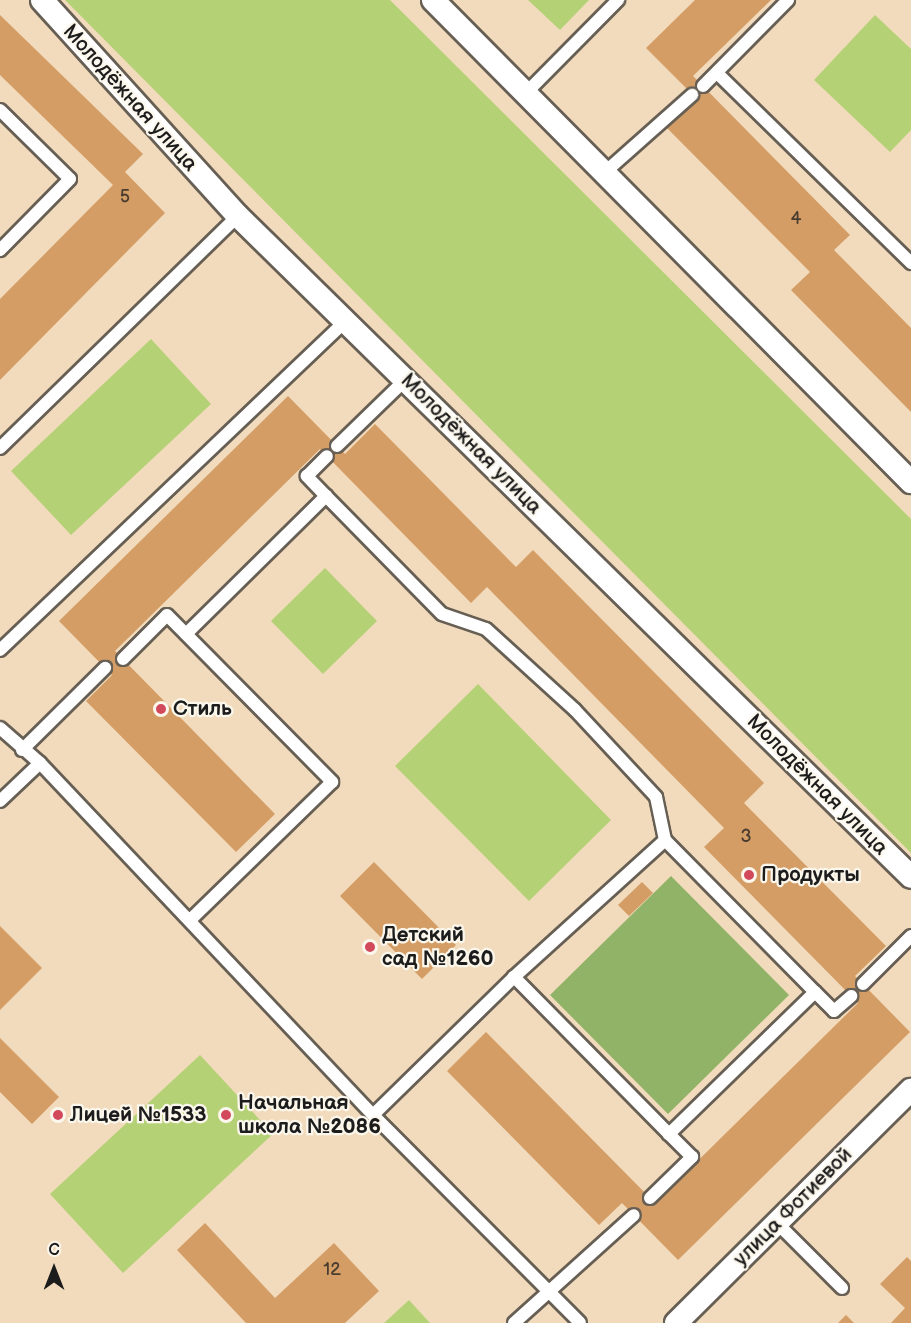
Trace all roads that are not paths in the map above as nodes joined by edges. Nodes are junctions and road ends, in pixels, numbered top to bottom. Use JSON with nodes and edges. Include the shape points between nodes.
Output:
{"nodes":[{"id":1,"x":42,"y":0,"type":"edge"},
{"id":2,"x":433,"y":0,"type":"edge"},
{"id":3,"x":618,"y":0,"type":"edge"},
{"id":4,"x":788,"y":0,"type":"edge"},
{"id":5,"x":717,"y":73,"type":"junction"},
{"id":6,"x":703,"y":86,"type":"dead end"},
{"id":7,"x":526,"y":93,"type":"junction"},
{"id":8,"x":692,"y":95,"type":"dead end"},
{"id":9,"x":0,"y":110,"type":"edge"},
{"id":10,"x":604,"y":173,"type":"junction"},
{"id":11,"x":238,"y":216,"type":"junction"},
{"id":12,"x":0,"y":250,"type":"edge"},
{"id":13,"x":911,"y":263,"type":"edge"},
{"id":14,"x":346,"y":321,"type":"junction"},
{"id":15,"x":405,"y":380,"type":"junction"},
{"id":16,"x":337,"y":446,"type":"dead end"},
{"id":17,"x":0,"y":448,"type":"edge"},
{"id":18,"x":327,"y":456,"type":"dead end"},
{"id":19,"x":911,"y":482,"type":"edge"},
{"id":20,"x":326,"y":496,"type":"junction"},
{"id":21,"x":186,"y":634,"type":"junction"},
{"id":22,"x":0,"y":650,"type":"edge"},
{"id":23,"x":123,"y":659,"type":"dead end"},
{"id":24,"x":105,"y":668,"type":"dead end"},
{"id":25,"x":0,"y":728,"type":"edge"},
{"id":26,"x":22,"y":750,"type":"junction"},
{"id":27,"x":40,"y":763,"type":"junction"},
{"id":28,"x":0,"y":801,"type":"edge"},
{"id":29,"x":665,"y":840,"type":"junction"},
{"id":30,"x":911,"y":877,"type":"edge"},
{"id":31,"x":191,"y":919,"type":"junction"},
{"id":32,"x":911,"y":936,"type":"edge"},
{"id":33,"x":514,"y":977,"type":"junction"},
{"id":34,"x":862,"y":984,"type":"dead end"},
{"id":35,"x":815,"y":992,"type":"junction"},
{"id":36,"x":851,"y":996,"type":"dead end"},
{"id":37,"x":911,"y":1091,"type":"edge"},
{"id":38,"x":373,"y":1115,"type":"junction"},
{"id":39,"x":669,"y":1134,"type":"junction"},
{"id":40,"x":650,"y":1198,"type":"dead end"},
{"id":41,"x":634,"y":1215,"type":"dead end"},
{"id":42,"x":777,"y":1222,"type":"junction"},
{"id":43,"x":842,"y":1288,"type":"dead end"},
{"id":44,"x":549,"y":1292,"type":"junction"},
{"id":45,"x":514,"y":1323,"type":"edge"},
{"id":46,"x":580,"y":1323,"type":"edge"},
{"id":47,"x":676,"y":1323,"type":"edge"}],
"edges":[{"from":1,"to":11,"type":"street","name":"Молодёжная улица"},
{"from":2,"to":7,"type":"street"},
{"from":3,"to":7,"type":"lane"},
{"from":4,"to":5,"type":"lane"},
{"from":5,"to":6,"type":"lane"},
{"from":5,"to":13,"type":"lane"},
{"from":7,"to":10,"type":"street"},
{"from":8,"to":10,"type":"lane"},
{"from":9,"to":12,"type":"lane","via":[[70,178]]},
{"from":10,"to":19,"type":"street"},
{"from":11,"to":14,"type":"street","name":"Молодёжная улица"},
{"from":11,"to":17,"type":"lane"},
{"from":14,"to":15,"type":"street","name":"Молодёжная улица"},
{"from":14,"to":22,"type":"lane"},
{"from":15,"to":16,"type":"lane"},
{"from":15,"to":30,"type":"street","name":"Молодёжная улица"},
{"from":18,"to":20,"type":"lane","via":[[307,476]]},
{"from":20,"to":21,"type":"lane"},
{"from":20,"to":29,"type":"lane","via":[[442,614],[486,629],[575,710],[656,797]]},
{"from":21,"to":23,"type":"lane","via":[[167,615]]},
{"from":21,"to":31,"type":"lane","via":[[332,782]]},
{"from":24,"to":26,"type":"lane"},
{"from":25,"to":26,"type":"lane"},
{"from":26,"to":27,"type":"lane"},
{"from":27,"to":28,"type":"lane"},
{"from":27,"to":31,"type":"lane"},
{"from":29,"to":33,"type":"lane"},
{"from":29,"to":35,"type":"lane"},
{"from":31,"to":38,"type":"lane"},
{"from":32,"to":34,"type":"lane"},
{"from":33,"to":38,"type":"lane"},
{"from":33,"to":39,"type":"lane"},
{"from":35,"to":36,"type":"lane","via":[[834,1011]]},
{"from":35,"to":39,"type":"lane"},
{"from":37,"to":42,"type":"street","name":"улица Фотиевой"},
{"from":38,"to":44,"type":"lane"},
{"from":39,"to":40,"type":"lane","via":[[692,1157]]},
{"from":41,"to":44,"type":"lane"},
{"from":42,"to":43,"type":"lane"},
{"from":42,"to":47,"type":"street","name":"улица Фотиевой"},
{"from":44,"to":45,"type":"lane"},
{"from":44,"to":46,"type":"lane"}]}
